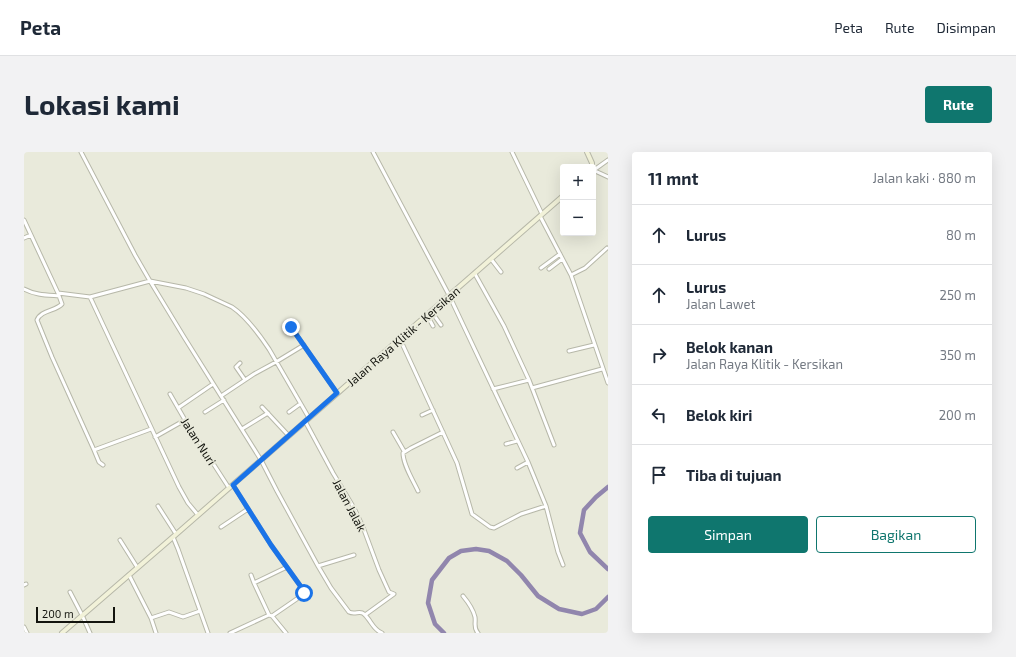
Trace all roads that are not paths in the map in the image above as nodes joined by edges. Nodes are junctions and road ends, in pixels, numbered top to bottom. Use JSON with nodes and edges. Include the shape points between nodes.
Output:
{"nodes":[{"id":1,"x":81,"y":152,"type":"edge"},
{"id":2,"x":373,"y":152,"type":"edge"},
{"id":3,"x":512,"y":152,"type":"edge"},
{"id":4,"x":587,"y":152,"type":"edge"},
{"id":5,"x":608,"y":160,"type":"edge"},
{"id":6,"x":592,"y":164,"type":"edge"},
{"id":7,"x":596,"y":167,"type":"edge"},
{"id":8,"x":596,"y":171,"type":"edge"},
{"id":9,"x":608,"y":177,"type":"edge"},
{"id":10,"x":560,"y":199,"type":"edge"},
{"id":11,"x":541,"y":215,"type":"junction"},
{"id":12,"x":24,"y":220,"type":"edge"},
{"id":13,"x":31,"y":235,"type":"junction"},
{"id":14,"x":24,"y":238,"type":"edge"},
{"id":15,"x":607,"y":248,"type":"edge"},
{"id":16,"x":560,"y":254,"type":"junction"},
{"id":17,"x":491,"y":259,"type":"junction"},
{"id":18,"x":562,"y":259,"type":"junction"},
{"id":19,"x":541,"y":268,"type":"dead end"},
{"id":20,"x":549,"y":269,"type":"dead end"},
{"id":21,"x":502,"y":272,"type":"dead end"},
{"id":22,"x":475,"y":274,"type":"junction"},
{"id":23,"x":571,"y":275,"type":"junction"},
{"id":24,"x":150,"y":281,"type":"junction"},
{"id":25,"x":24,"y":289,"type":"edge"},
{"id":26,"x":59,"y":294,"type":"junction"},
{"id":27,"x":450,"y":295,"type":"junction"},
{"id":28,"x":90,"y":297,"type":"junction"},
{"id":29,"x":431,"y":311,"type":"junction"},
{"id":30,"x":427,"y":315,"type":"junction"},
{"id":31,"x":441,"y":325,"type":"dead end"},
{"id":32,"x":433,"y":326,"type":"dead end"},
{"id":33,"x":291,"y":327,"type":"dead end"},
{"id":34,"x":400,"y":339,"type":"junction"},
{"id":35,"x":304,"y":345,"type":"junction"},
{"id":36,"x":594,"y":345,"type":"junction"},
{"id":37,"x":570,"y":351,"type":"dead end"},
{"id":38,"x":276,"y":362,"type":"junction"},
{"id":39,"x":240,"y":363,"type":"dead end"},
{"id":40,"x":602,"y":369,"type":"junction"},
{"id":41,"x":245,"y":380,"type":"junction"},
{"id":42,"x":529,"y":380,"type":"junction"},
{"id":43,"x":213,"y":384,"type":"junction"},
{"id":44,"x":608,"y":384,"type":"edge"},
{"id":45,"x":532,"y":388,"type":"junction"},
{"id":46,"x":493,"y":390,"type":"junction"},
{"id":47,"x":337,"y":393,"type":"junction"},
{"id":48,"x":170,"y":394,"type":"dead end"},
{"id":49,"x":221,"y":396,"type":"junction"},
{"id":50,"x":224,"y":400,"type":"junction"},
{"id":51,"x":300,"y":404,"type":"junction"},
{"id":52,"x":262,"y":407,"type":"dead end"},
{"id":53,"x":178,"y":408,"type":"junction"},
{"id":54,"x":433,"y":410,"type":"junction"},
{"id":55,"x":205,"y":412,"type":"dead end"},
{"id":56,"x":289,"y":412,"type":"dead end"},
{"id":57,"x":268,"y":413,"type":"junction"},
{"id":58,"x":422,"y":415,"type":"dead end"},
{"id":59,"x":185,"y":420,"type":"junction"},
{"id":60,"x":307,"y":420,"type":"junction"},
{"id":61,"x":151,"y":429,"type":"junction"},
{"id":62,"x":242,"y":429,"type":"junction"},
{"id":63,"x":393,"y":432,"type":"dead end"},
{"id":64,"x":443,"y":432,"type":"junction"},
{"id":65,"x":289,"y":436,"type":"junction"},
{"id":66,"x":156,"y":437,"type":"junction"},
{"id":67,"x":517,"y":440,"type":"junction"},
{"id":68,"x":506,"y":444,"type":"dead end"},
{"id":69,"x":554,"y":445,"type":"dead end"},
{"id":70,"x":94,"y":450,"type":"junction"},
{"id":71,"x":404,"y":452,"type":"junction"},
{"id":72,"x":261,"y":460,"type":"junction"},
{"id":73,"x":528,"y":462,"type":"junction"},
{"id":74,"x":103,"y":465,"type":"dead end"},
{"id":75,"x":517,"y":468,"type":"dead end"},
{"id":76,"x":231,"y":486,"type":"junction"},
{"id":77,"x":418,"y":490,"type":"dead end"},
{"id":78,"x":158,"y":506,"type":"dead end"},
{"id":79,"x":546,"y":506,"type":"junction"},
{"id":80,"x":248,"y":509,"type":"junction"},
{"id":81,"x":198,"y":515,"type":"junction"},
{"id":82,"x":221,"y":527,"type":"dead end"},
{"id":83,"x":174,"y":536,"type":"junction"},
{"id":84,"x":120,"y":540,"type":"dead end"},
{"id":85,"x":354,"y":555,"type":"dead end"},
{"id":86,"x":563,"y":565,"type":"dead end"},
{"id":87,"x":318,"y":566,"type":"junction"},
{"id":88,"x":137,"y":567,"type":"junction"},
{"id":89,"x":287,"y":568,"type":"junction"},
{"id":90,"x":129,"y":575,"type":"junction"},
{"id":91,"x":251,"y":575,"type":"dead end"},
{"id":92,"x":254,"y":583,"type":"junction"},
{"id":93,"x":70,"y":592,"type":"dead end"},
{"id":94,"x":463,"y":596,"type":"dead end"},
{"id":95,"x":200,"y":611,"type":"junction"},
{"id":96,"x":82,"y":615,"type":"junction"},
{"id":97,"x":365,"y":615,"type":"junction"},
{"id":98,"x":270,"y":616,"type":"junction"},
{"id":99,"x":151,"y":618,"type":"junction"},
{"id":100,"x":24,"y":627,"type":"edge"},
{"id":101,"x":28,"y":633,"type":"edge"},
{"id":102,"x":62,"y":633,"type":"edge"},
{"id":103,"x":90,"y":633,"type":"edge"},
{"id":104,"x":156,"y":633,"type":"edge"},
{"id":105,"x":208,"y":633,"type":"edge"},
{"id":106,"x":230,"y":633,"type":"edge"},
{"id":107,"x":286,"y":633,"type":"edge"},
{"id":108,"x":382,"y":633,"type":"edge"},
{"id":109,"x":478,"y":633,"type":"edge"}],
"edges":[{"from":1,"to":24,"type":"street"},
{"from":2,"to":27,"type":"street"},
{"from":3,"to":11,"type":"street"},
{"from":4,"to":6,"type":"street"},
{"from":5,"to":7,"type":"street"},
{"from":8,"to":9,"type":"street"},
{"from":10,"to":11,"type":"street","name":"Jalan Raya Klitik - Kersikan"},
{"from":11,"to":16,"type":"street"},
{"from":11,"to":17,"type":"street","name":"Jalan Raya Klitik - Kersikan"},
{"from":12,"to":13,"type":"street"},
{"from":13,"to":14,"type":"street"},
{"from":13,"to":26,"type":"street"},
{"from":15,"to":23,"type":"street","via":[[585,268]]},
{"from":16,"to":18,"type":"street"},
{"from":16,"to":19,"type":"street"},
{"from":17,"to":21,"type":"street"},
{"from":17,"to":22,"type":"street","name":"Jalan Raya Klitik - Kersikan"},
{"from":18,"to":20,"type":"street"},
{"from":18,"to":23,"type":"street"},
{"from":22,"to":27,"type":"street","name":"Jalan Raya Klitik - Kersikan"},
{"from":22,"to":42,"type":"street","via":[[504,326]]},
{"from":23,"to":36,"type":"street"},
{"from":24,"to":28,"type":"street"},
{"from":24,"to":38,"type":"street","name":"Jalan Jalak","via":[[186,288],[232,307],[263,339]]},
{"from":24,"to":43,"type":"street"},
{"from":25,"to":26,"type":"street","via":[[44,295]]},
{"from":26,"to":28,"type":"street"},
{"from":26,"to":70,"type":"street","via":[[61,306],[41,315],[37,320]]},
{"from":27,"to":29,"type":"street","name":"Jalan Raya Klitik - Kersikan"},
{"from":27,"to":46,"type":"street"},
{"from":28,"to":61,"type":"street"},
{"from":29,"to":30,"type":"street","name":"Jalan Raya Klitik - Kersikan"},
{"from":29,"to":31,"type":"street"},
{"from":30,"to":32,"type":"street"},
{"from":30,"to":34,"type":"street","name":"Jalan Raya Klitik - Kersikan"},
{"from":33,"to":35,"type":"street"},
{"from":34,"to":47,"type":"street","name":"Jalan Raya Klitik - Kersikan"},
{"from":34,"to":54,"type":"street"},
{"from":35,"to":38,"type":"street"},
{"from":35,"to":47,"type":"street"},
{"from":36,"to":37,"type":"street"},
{"from":36,"to":40,"type":"street"},
{"from":38,"to":41,"type":"street"},
{"from":38,"to":51,"type":"street","name":"Jalan Jalak"},
{"from":39,"to":41,"type":"street","via":[[236,367]]},
{"from":40,"to":44,"type":"street"},
{"from":40,"to":45,"type":"street"},
{"from":41,"to":49,"type":"street"},
{"from":42,"to":45,"type":"street"},
{"from":42,"to":46,"type":"street"},
{"from":43,"to":49,"type":"street"},
{"from":43,"to":53,"type":"street"},
{"from":45,"to":69,"type":"street"},
{"from":46,"to":67,"type":"street"},
{"from":47,"to":60,"type":"street","name":"Jalan Raya Klitik - Kersikan"},
{"from":48,"to":53,"type":"street","name":"Jalan Nuri"},
{"from":49,"to":50,"type":"street"},
{"from":50,"to":55,"type":"street"},
{"from":50,"to":62,"type":"street"},
{"from":51,"to":56,"type":"street"},
{"from":51,"to":60,"type":"street","name":"Jalan Jalak"},
{"from":52,"to":57,"type":"street"},
{"from":53,"to":59,"type":"street","name":"Jalan Nuri"},
{"from":54,"to":58,"type":"street"},
{"from":54,"to":64,"type":"street"},
{"from":57,"to":62,"type":"street"},
{"from":57,"to":65,"type":"street"},
{"from":59,"to":66,"type":"street"},
{"from":59,"to":76,"type":"street","name":"Jalan Nuri"},
{"from":60,"to":65,"type":"street","name":"Jalan Raya Klitik - Kersikan"},
{"from":60,"to":97,"type":"street","name":"Jalan Jalak","via":[[333,473],[354,508],[389,592],[394,594]]},
{"from":61,"to":66,"type":"street"},
{"from":61,"to":70,"type":"street"},
{"from":62,"to":72,"type":"street"},
{"from":63,"to":71,"type":"street"},
{"from":64,"to":71,"type":"street"},
{"from":64,"to":79,"type":"street","via":[[457,463],[474,516],[494,528],[521,514]]},
{"from":65,"to":72,"type":"street","name":"Jalan Raya Klitik - Kersikan"},
{"from":66,"to":81,"type":"street","via":[[179,487]]},
{"from":67,"to":68,"type":"street"},
{"from":67,"to":73,"type":"street"},
{"from":70,"to":74,"type":"street"},
{"from":71,"to":77,"type":"street","via":[[405,465]]},
{"from":72,"to":76,"type":"street","name":"Jalan Raya Klitik - Kersikan"},
{"from":72,"to":87,"type":"street"},
{"from":73,"to":75,"type":"street"},
{"from":73,"to":79,"type":"street"},
{"from":76,"to":80,"type":"street","name":"Jalan Nuri"},
{"from":76,"to":81,"type":"street","name":"Jalan Raya Klitik - Kersikan"},
{"from":78,"to":83,"type":"street"},
{"from":79,"to":86,"type":"street"},
{"from":80,"to":82,"type":"street"},
{"from":80,"to":89,"type":"street","name":"Jalan Nuri"},
{"from":81,"to":83,"type":"street","name":"Jalan Raya Klitik - Kersikan"},
{"from":83,"to":88,"type":"street","name":"Jalan Raya Klitik - Kersikan"},
{"from":83,"to":95,"type":"street"},
{"from":84,"to":88,"type":"street"},
{"from":85,"to":87,"type":"street"},
{"from":87,"to":97,"type":"street","via":[[349,612],[362,612]]},
{"from":88,"to":90,"type":"street","name":"Jalan Raya Klitik - Kersikan"},
{"from":89,"to":92,"type":"street"},
{"from":89,"to":98,"type":"street","name":"Jalan Nuri","via":[[304,593]]},
{"from":90,"to":96,"type":"street","name":"Jalan Raya Klitik - Kersikan"},
{"from":90,"to":99,"type":"street"},
{"from":91,"to":92,"type":"street"},
{"from":92,"to":98,"type":"street"},
{"from":93,"to":96,"type":"street"},
{"from":94,"to":109,"type":"street","via":[[475,616],[475,630]]},
{"from":95,"to":99,"type":"street","via":[[185,617],[170,612]]},
{"from":95,"to":105,"type":"street"},
{"from":96,"to":102,"type":"street","name":"Jalan Raya Klitik - Kersikan"},
{"from":96,"to":103,"type":"street"},
{"from":97,"to":108,"type":"street","via":[[378,632]]},
{"from":98,"to":106,"type":"street"},
{"from":98,"to":107,"type":"street"},
{"from":99,"to":104,"type":"street"},
{"from":100,"to":101,"type":"street"}]}
